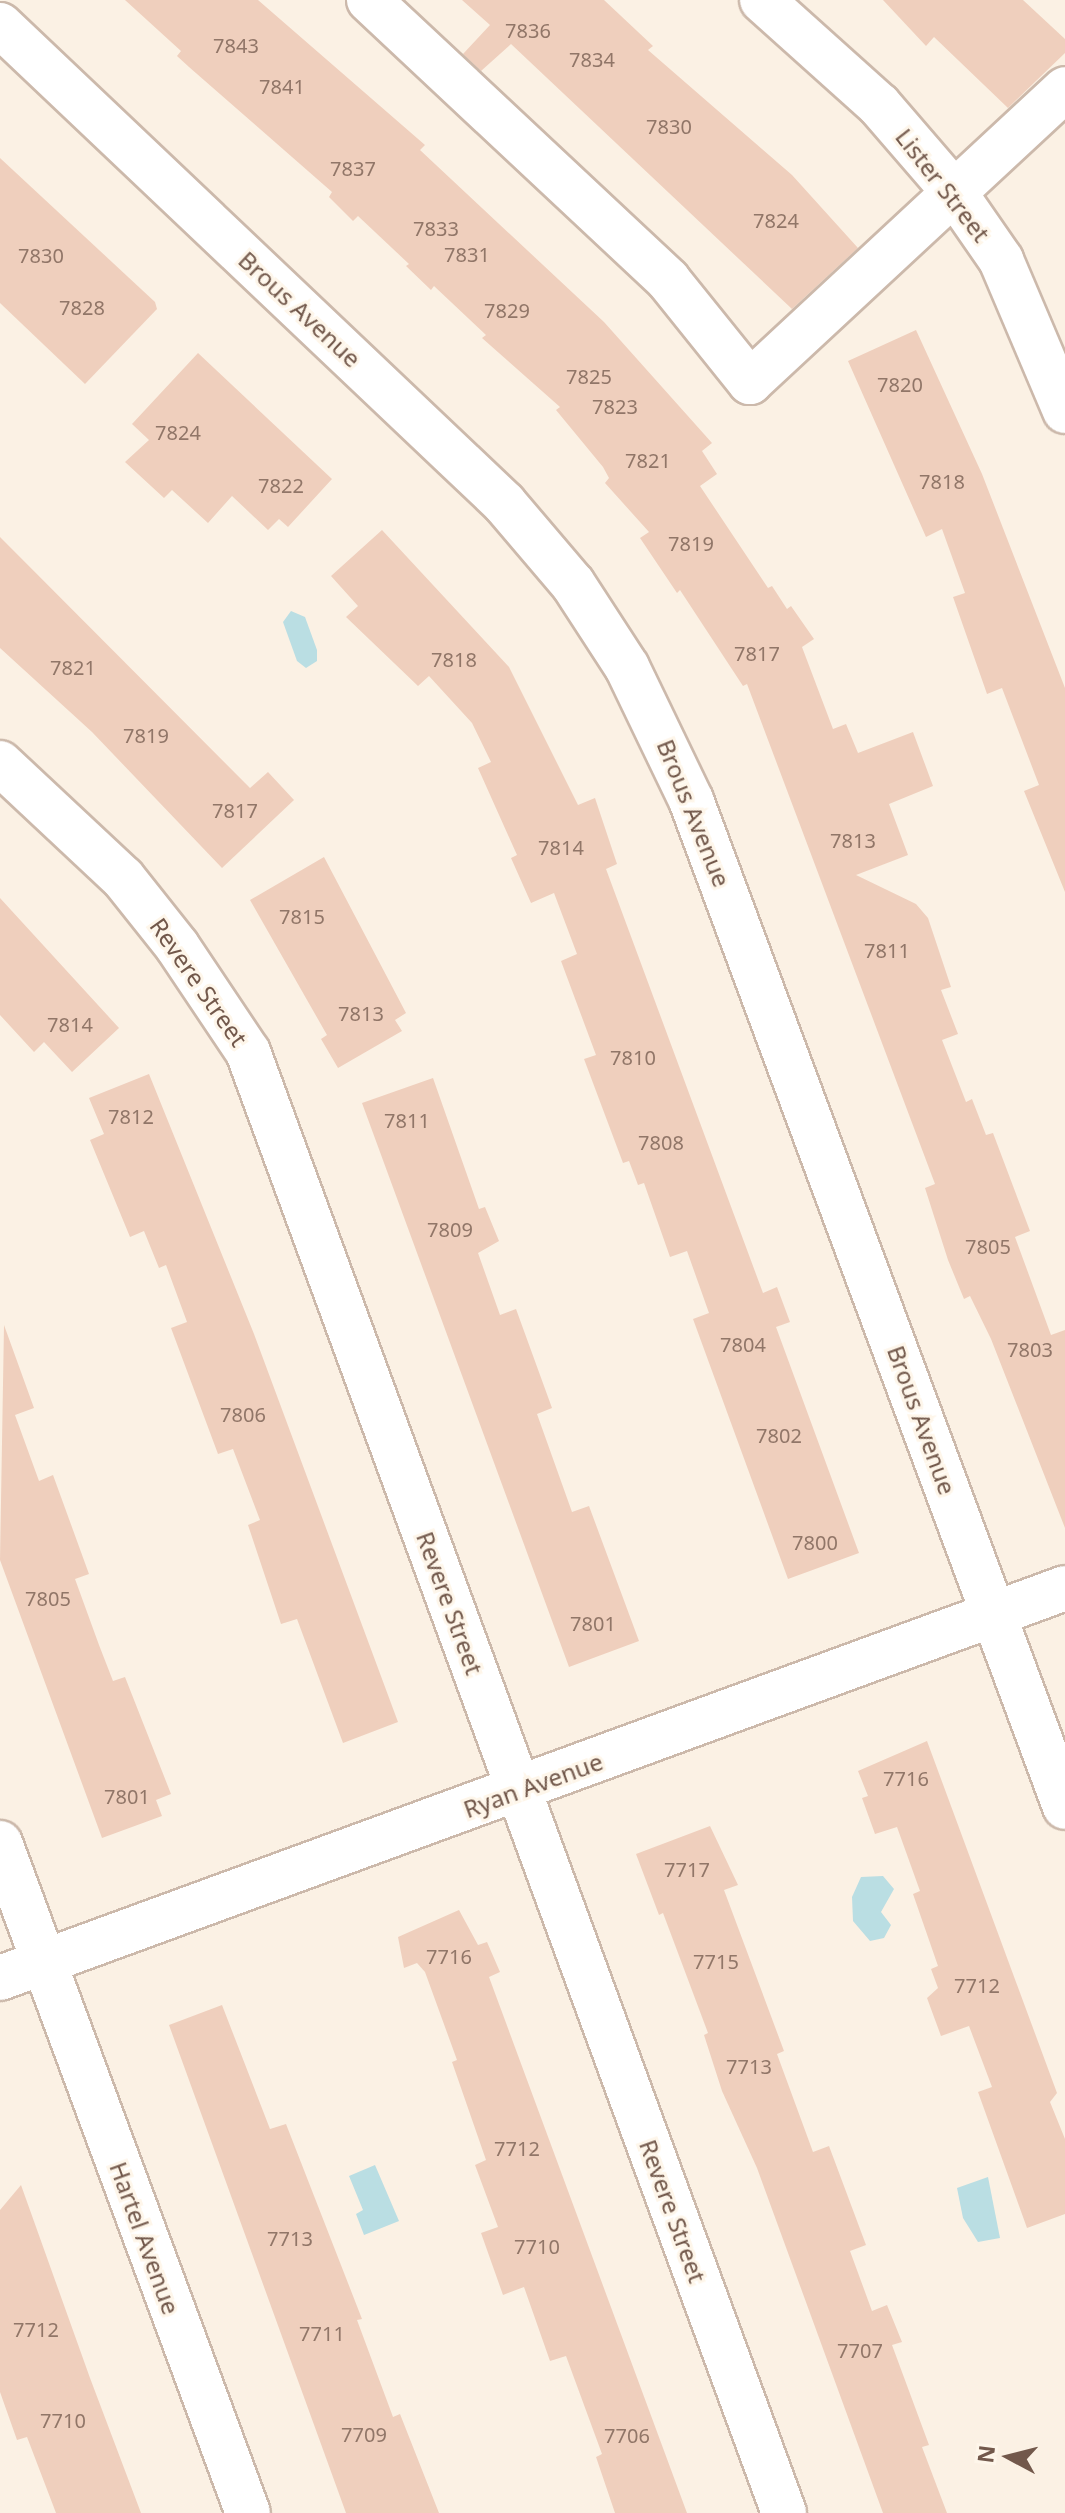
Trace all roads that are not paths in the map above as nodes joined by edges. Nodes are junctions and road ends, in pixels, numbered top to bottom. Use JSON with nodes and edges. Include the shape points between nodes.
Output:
{"nodes":[{"id":1,"x":369,"y":0,"type":"edge"},
{"id":2,"x":762,"y":0,"type":"edge"},
{"id":3,"x":0,"y":25,"type":"edge"},
{"id":4,"x":1065,"y":89,"type":"edge"},
{"id":5,"x":954,"y":192,"type":"junction"},
{"id":6,"x":1065,"y":411,"type":"edge"},
{"id":7,"x":0,"y":763,"type":"edge"},
{"id":8,"x":1065,"y":1588,"type":"edge"},
{"id":9,"x":994,"y":1614,"type":"junction"},
{"id":10,"x":518,"y":1791,"type":"junction"},
{"id":11,"x":1065,"y":1807,"type":"edge"},
{"id":12,"x":0,"y":1843,"type":"edge"},
{"id":13,"x":43,"y":1962,"type":"junction"},
{"id":14,"x":0,"y":1978,"type":"edge"},
{"id":15,"x":248,"y":2513,"type":"edge"},
{"id":16,"x":784,"y":2513,"type":"edge"}],
"edges":[{"from":1,"to":5,"type":"street","via":[[668,280],[750,382]]},
{"from":2,"to":5,"type":"street","name":"Lister Street","via":[[879,105]]},
{"from":3,"to":9,"type":"street","name":"Brous Avenue","via":[[504,503],[573,584],[627,667],[691,800]]},
{"from":4,"to":5,"type":"street"},
{"from":5,"to":6,"type":"street","name":"Lister Street","via":[[1001,260]]},
{"from":7,"to":10,"type":"street","name":"Revere Street","via":[[123,878],[193,968],[248,1052]]},
{"from":8,"to":9,"type":"street","name":"Ryan Avenue"},
{"from":9,"to":10,"type":"street","name":"Ryan Avenue"},
{"from":9,"to":11,"type":"street","name":"Brous Avenue"},
{"from":10,"to":13,"type":"street","name":"Ryan Avenue"},
{"from":10,"to":16,"type":"street","name":"Revere Street"},
{"from":12,"to":13,"type":"street","name":"Hartel Avenue"},
{"from":13,"to":14,"type":"street","name":"Ryan Avenue"},
{"from":13,"to":15,"type":"street","name":"Hartel Avenue"}]}
